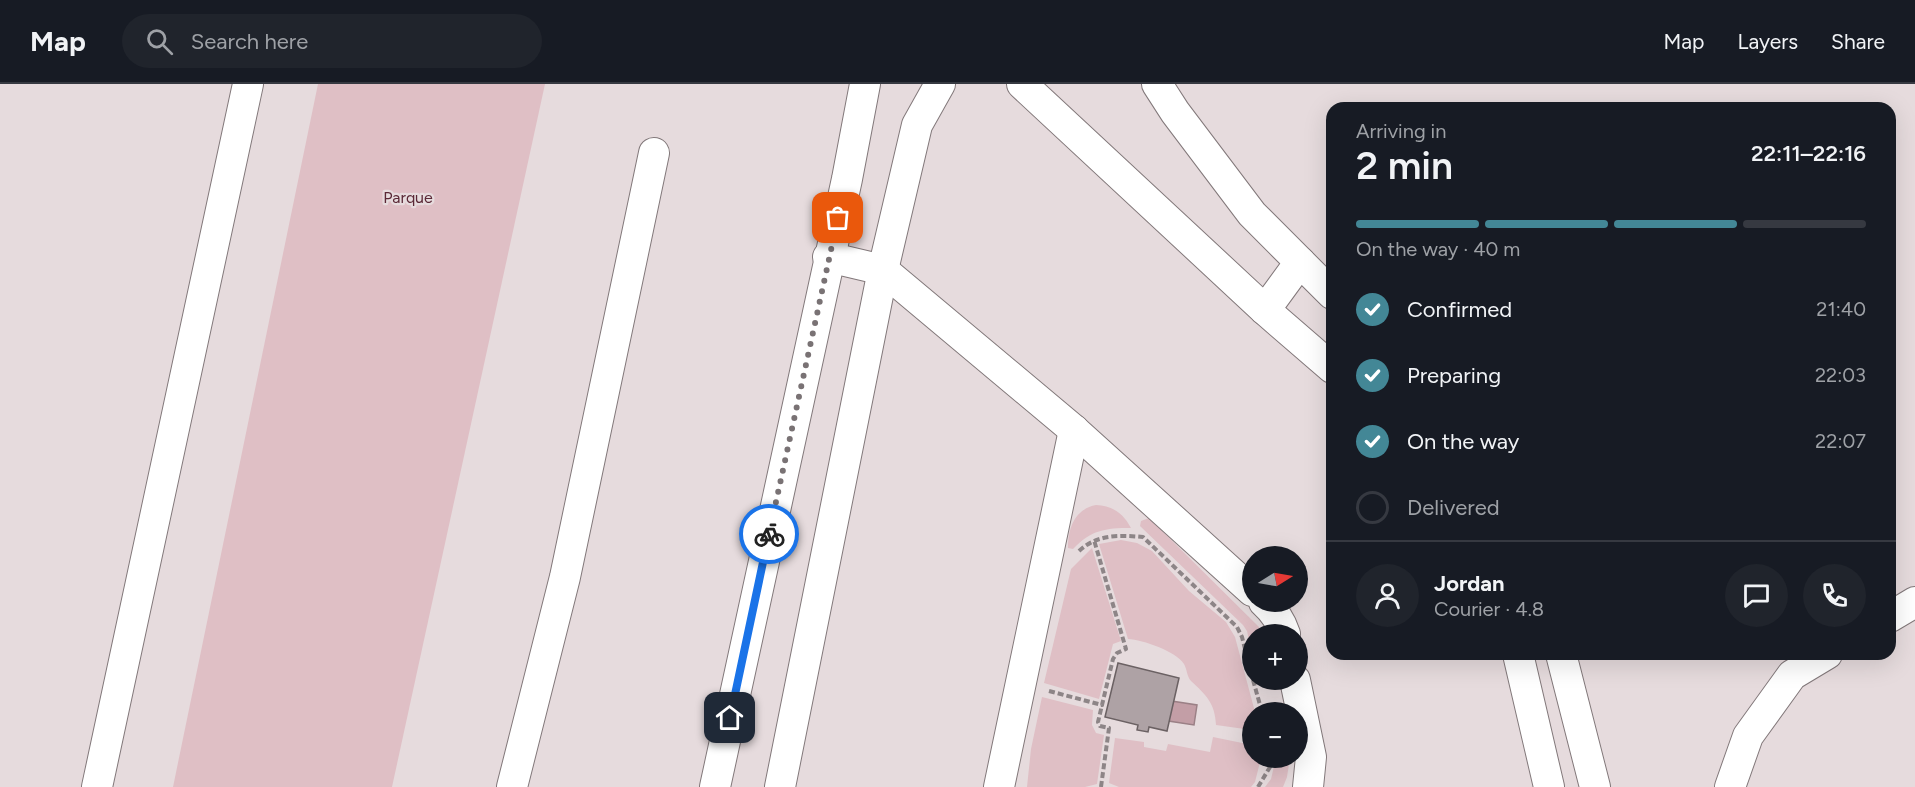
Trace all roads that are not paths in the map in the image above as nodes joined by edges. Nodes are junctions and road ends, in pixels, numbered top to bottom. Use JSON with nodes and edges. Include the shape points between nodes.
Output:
{"nodes":[{"id":1,"x":248,"y":84,"type":"edge"},
{"id":2,"x":865,"y":84,"type":"edge"},
{"id":3,"x":940,"y":84,"type":"edge"},
{"id":4,"x":1022,"y":84,"type":"edge"},
{"id":5,"x":1157,"y":84,"type":"edge"},
{"id":6,"x":654,"y":153,"type":"dead end"},
{"id":7,"x":828,"y":257,"type":"junction"},
{"id":8,"x":1300,"y":262,"type":"junction"},
{"id":9,"x":883,"y":270,"type":"junction"},
{"id":10,"x":1326,"y":288,"type":"edge"},
{"id":11,"x":1265,"y":309,"type":"junction"},
{"id":12,"x":1326,"y":363,"type":"edge"},
{"id":13,"x":1074,"y":430,"type":"junction"},
{"id":14,"x":1242,"y":582,"type":"edge"},
{"id":15,"x":1915,"y":602,"type":"edge"},
{"id":16,"x":1896,"y":613,"type":"edge"},
{"id":17,"x":1519,"y":660,"type":"edge"},
{"id":18,"x":1817,"y":660,"type":"edge"},
{"id":19,"x":1565,"y":667,"type":"edge"},
{"id":20,"x":1297,"y":690,"type":"edge"},
{"id":21,"x":1527,"y":693,"type":"junction"},
{"id":22,"x":97,"y":787,"type":"edge"},
{"id":23,"x":512,"y":787,"type":"edge"},
{"id":24,"x":715,"y":787,"type":"edge"},
{"id":25,"x":780,"y":787,"type":"edge"},
{"id":26,"x":999,"y":787,"type":"edge"},
{"id":27,"x":1308,"y":787,"type":"edge"},
{"id":28,"x":1549,"y":787,"type":"edge"},
{"id":29,"x":1595,"y":787,"type":"edge"},
{"id":30,"x":1730,"y":787,"type":"edge"}],
"edges":[{"from":1,"to":22,"type":"street"},
{"from":2,"to":7,"type":"street"},
{"from":3,"to":9,"type":"street","via":[[917,125]]},
{"from":4,"to":11,"type":"street"},
{"from":5,"to":8,"type":"street","via":[[1252,214]]},
{"from":6,"to":23,"type":"street","via":[[566,577]]},
{"from":7,"to":9,"type":"street"},
{"from":7,"to":24,"type":"street"},
{"from":8,"to":10,"type":"street"},
{"from":8,"to":11,"type":"street"},
{"from":9,"to":13,"type":"street"},
{"from":9,"to":25,"type":"street"},
{"from":11,"to":12,"type":"street"},
{"from":13,"to":14,"type":"street"},
{"from":13,"to":26,"type":"street"},
{"from":15,"to":16,"type":"street"},
{"from":17,"to":21,"type":"street"},
{"from":18,"to":30,"type":"street","via":[[1792,675],[1748,736]]},
{"from":19,"to":21,"type":"street"},
{"from":19,"to":29,"type":"street"},
{"from":20,"to":27,"type":"street","via":[[1311,756]]},
{"from":21,"to":28,"type":"street"}]}
